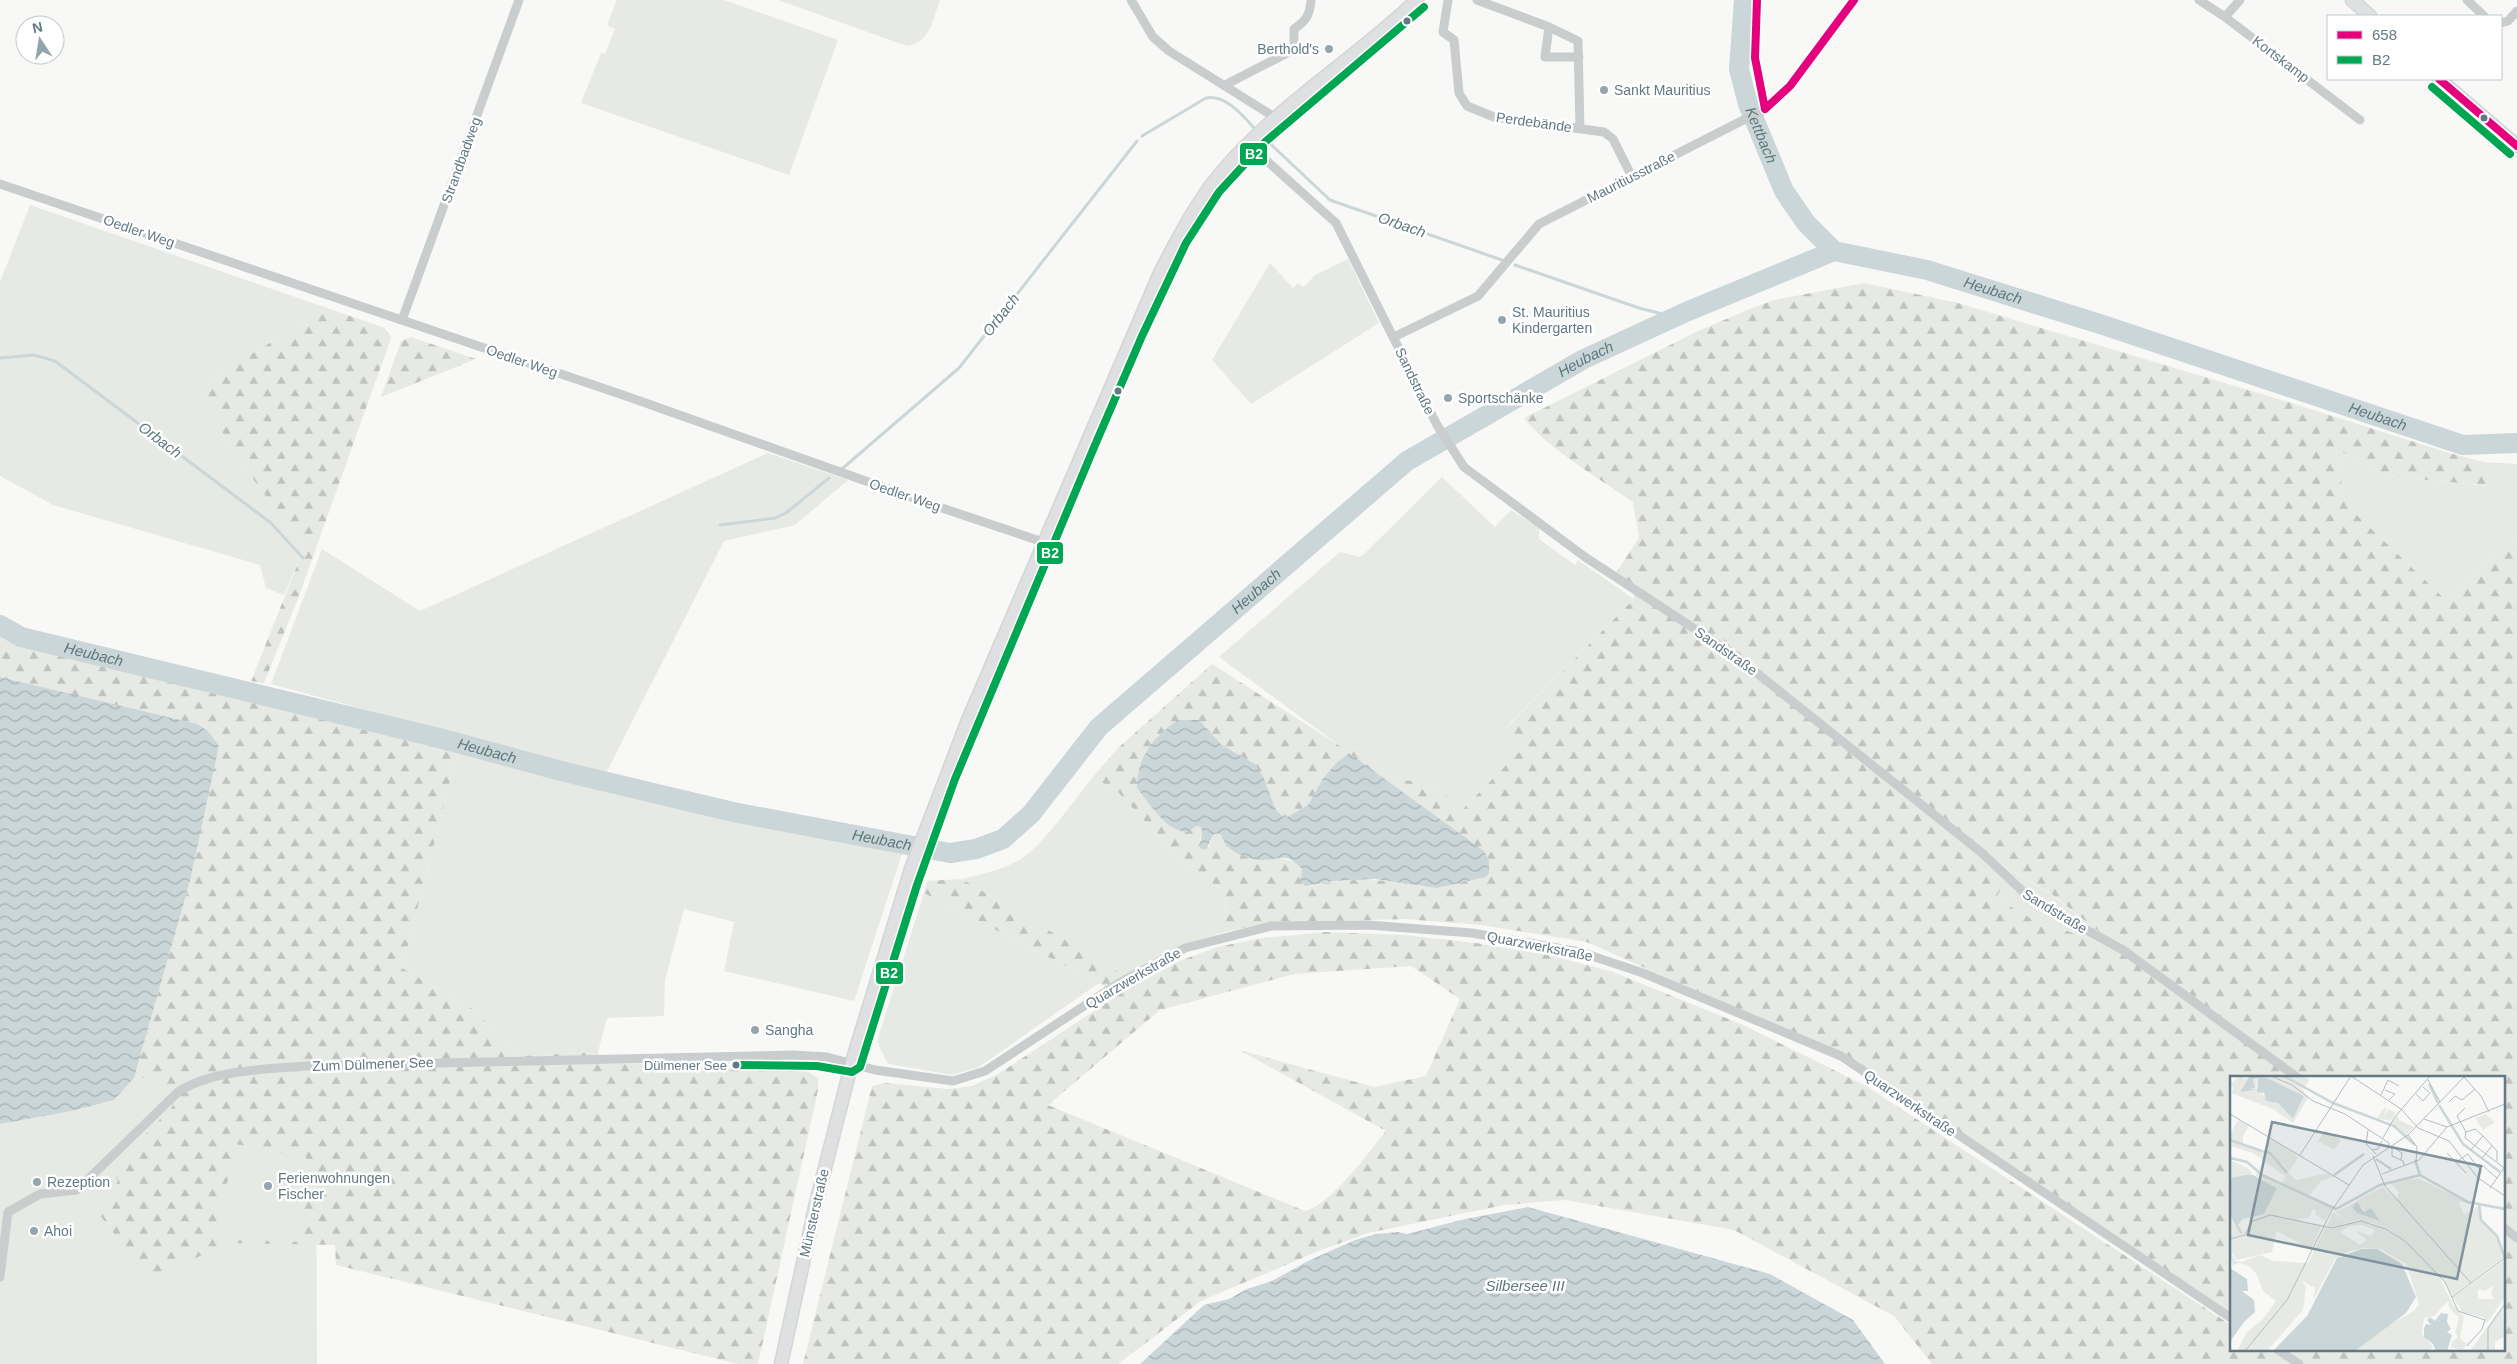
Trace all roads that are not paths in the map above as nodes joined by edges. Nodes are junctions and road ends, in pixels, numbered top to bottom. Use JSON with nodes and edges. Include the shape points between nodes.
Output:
{"nodes":[{"id":1,"x":519,"y":0,"type":"edge"},
{"id":2,"x":1131,"y":0,"type":"edge"},
{"id":3,"x":1311,"y":0,"type":"edge"},
{"id":4,"x":1403,"y":0,"type":"edge"},
{"id":5,"x":1417,"y":0,"type":"edge"},
{"id":6,"x":1448,"y":0,"type":"edge"},
{"id":7,"x":1476,"y":0,"type":"edge"},
{"id":8,"x":1757,"y":0,"type":"edge"},
{"id":9,"x":1854,"y":0,"type":"edge"},
{"id":10,"x":2199,"y":0,"type":"edge"},
{"id":11,"x":2240,"y":0,"type":"edge"},
{"id":12,"x":2352,"y":0,"type":"edge"},
{"id":13,"x":2467,"y":0,"type":"edge"},
{"id":14,"x":2517,"y":11,"type":"edge"},
{"id":15,"x":1402,"y":14,"type":"junction"},
{"id":16,"x":2369,"y":15,"type":"edge"},
{"id":17,"x":2483,"y":15,"type":"edge"},
{"id":18,"x":2225,"y":17,"type":"junction"},
{"id":19,"x":2502,"y":23,"type":"edge"},
{"id":20,"x":1549,"y":27,"type":"junction"},
{"id":21,"x":1580,"y":57,"type":"junction"},
{"id":22,"x":2440,"y":80,"type":"edge"},
{"id":23,"x":1225,"y":85,"type":"junction"},
{"id":24,"x":1762,"y":110,"type":"junction"},
{"id":25,"x":1276,"y":118,"type":"junction"},
{"id":26,"x":2360,"y":120,"type":"dead end"},
{"id":27,"x":1580,"y":129,"type":"junction"},
{"id":28,"x":1251,"y":141,"type":"junction"},
{"id":29,"x":2517,"y":146,"type":"edge"},
{"id":30,"x":1632,"y":177,"type":"junction"},
{"id":31,"x":0,"y":184,"type":"edge"},
{"id":32,"x":402,"y":320,"type":"junction"},
{"id":33,"x":1394,"y":337,"type":"junction"},
{"id":34,"x":1043,"y":542,"type":"junction"},
{"id":35,"x":852,"y":1062,"type":"junction"},
{"id":36,"x":2295,"y":1076,"type":"edge"},
{"id":37,"x":2504,"y":1229,"type":"edge"},
{"id":38,"x":2517,"y":1238,"type":"edge"},
{"id":39,"x":0,"y":1277,"type":"edge"},
{"id":40,"x":2230,"y":1317,"type":"edge"},
{"id":41,"x":2281,"y":1352,"type":"edge"},
{"id":42,"x":781,"y":1364,"type":"edge"},
{"id":43,"x":2299,"y":1364,"type":"edge"}],
"edges":[{"from":1,"to":32,"type":"street","name":"Strandbadweg"},
{"from":2,"to":23,"type":"street","via":[[1153,37],[1169,51]]},
{"from":3,"to":23,"type":"street","via":[[1305,22],[1294,28],[1291,51]]},
{"from":4,"to":15,"type":"street"},
{"from":5,"to":15,"type":"main road","name":"Münsterstraße"},
{"from":6,"to":27,"type":"street","name":"Perdebände","via":[[1443,32],[1454,40],[1459,93],[1467,106],[1494,117]]},
{"from":7,"to":20,"type":"street"},
{"from":8,"to":24,"type":"street","via":[[1756,58]]},
{"from":9,"to":24,"type":"street","name":"Mauritiusstraße","via":[[1790,86]]},
{"from":10,"to":18,"type":"street","name":"Kortskamp"},
{"from":11,"to":18,"type":"street"},
{"from":12,"to":16,"type":"main road"},
{"from":13,"to":17,"type":"street"},
{"from":14,"to":19,"type":"street"},
{"from":15,"to":25,"type":"main road","name":"Münsterstraße","via":[[1366,47]]},
{"from":18,"to":26,"type":"street","name":"Kortskamp"},
{"from":20,"to":21,"type":"street","via":[[1578,41]]},
{"from":20,"to":21,"type":"street","via":[[1545,56]]},
{"from":21,"to":27,"type":"street"},
{"from":22,"to":29,"type":"main road"},
{"from":23,"to":25,"type":"street"},
{"from":24,"to":30,"type":"street","name":"Mauritiusstraße"},
{"from":25,"to":28,"type":"main road","name":"Münsterstraße"},
{"from":27,"to":30,"type":"street","name":"Perdebände","via":[[1604,132],[1613,139]]},
{"from":28,"to":33,"type":"street","name":"Sandstraße","via":[[1336,223]]},
{"from":28,"to":34,"type":"main road","name":"Münsterstraße","via":[[1209,189],[1183,228]]},
{"from":30,"to":33,"type":"street","name":"Mauritiusstraße","via":[[1539,224],[1478,296]]},
{"from":31,"to":32,"type":"street","name":"Oedler Weg"},
{"from":32,"to":34,"type":"street","name":"Oedler Weg"},
{"from":33,"to":36,"type":"street","name":"Sandstraße","via":[[1436,425],[1464,467],[1585,557],[1733,654],[1982,853],[2032,900],[2123,950]]},
{"from":34,"to":35,"type":"main road","name":"Münsterstraße","via":[[968,720],[911,869]]},
{"from":35,"to":39,"type":"street","name":"Zum Dülmener See","via":[[818,1056],[736,1055],[383,1064],[275,1069],[208,1079],[178,1092],[76,1190],[40,1194],[8,1212]]},
{"from":35,"to":40,"type":"street","name":"Quarzwerkstraße","via":[[875,1070],[953,1081],[985,1071],[1119,984],[1185,948],[1270,926],[1368,924],[1472,933],[1580,952],[1643,974],[1841,1056]]},
{"from":35,"to":42,"type":"main road","name":"Münsterstraße","via":[[816,1203]]},
{"from":37,"to":38,"type":"street"},
{"from":41,"to":43,"type":"street"}]}
